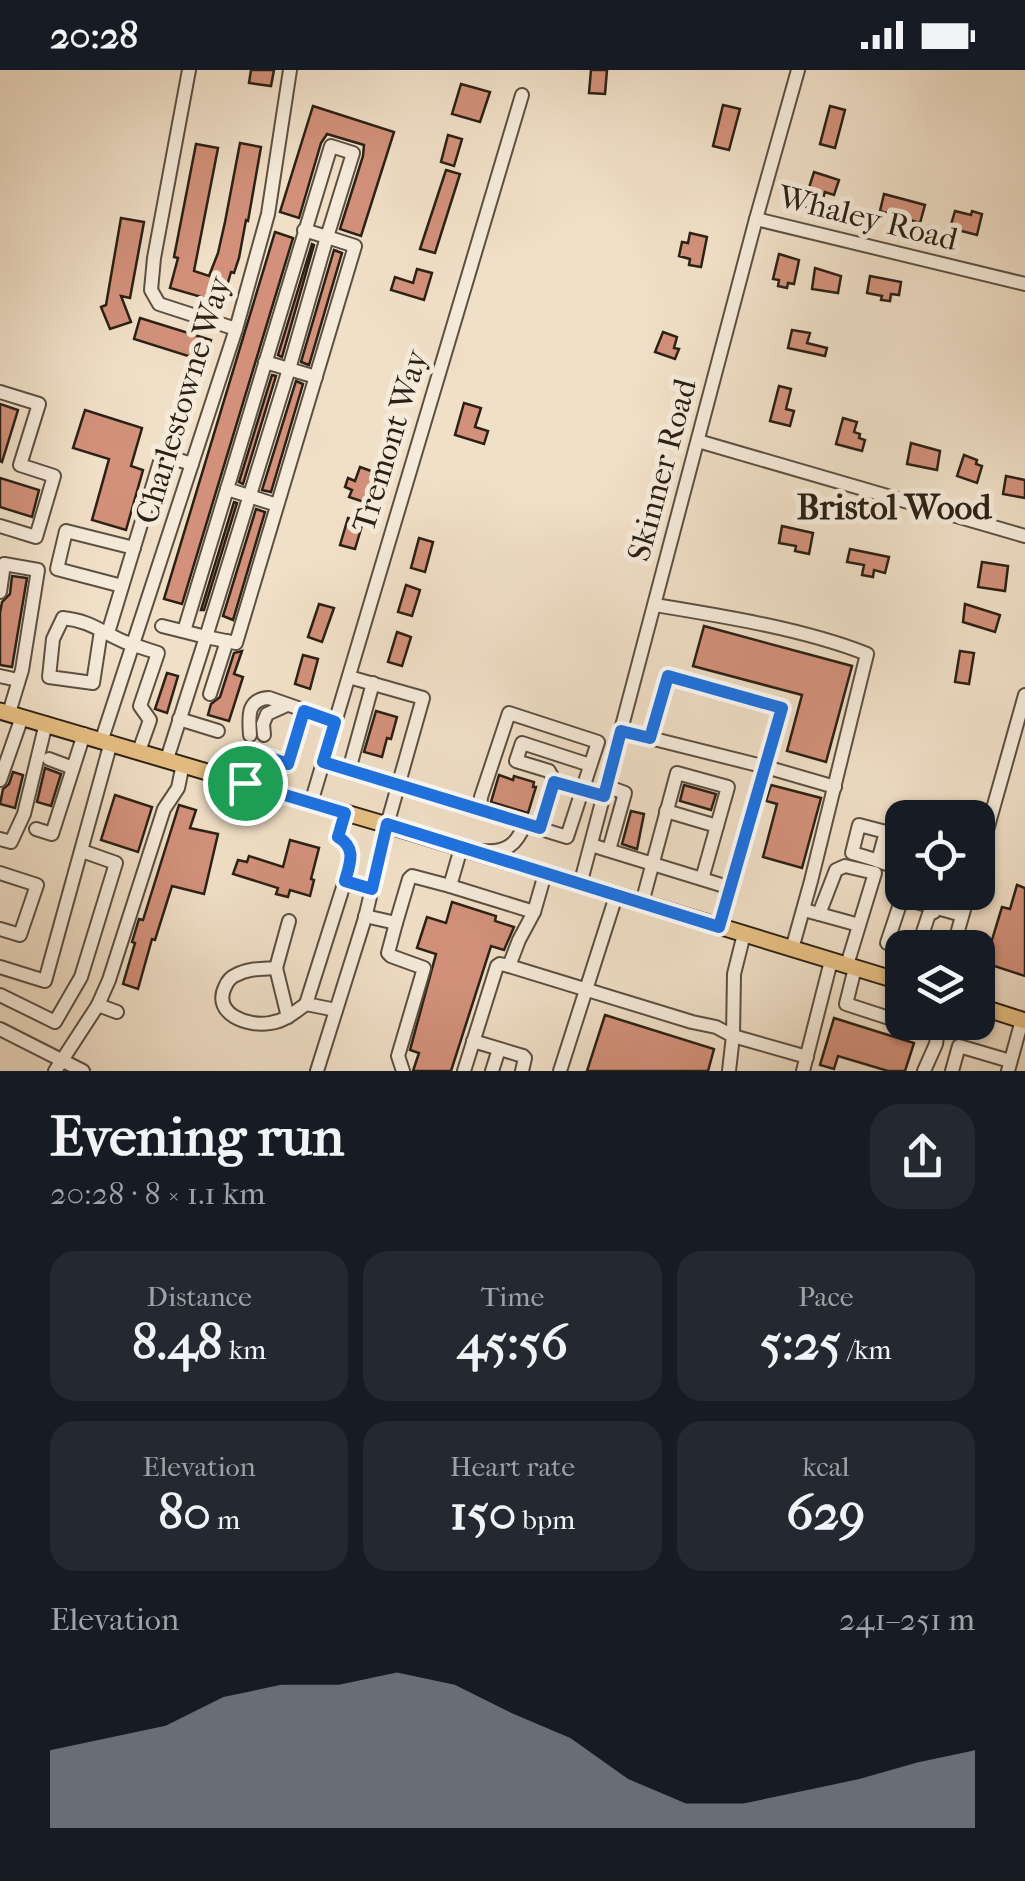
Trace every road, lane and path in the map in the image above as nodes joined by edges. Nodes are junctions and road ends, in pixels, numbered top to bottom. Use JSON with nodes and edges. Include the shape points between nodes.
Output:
{"nodes":[{"id":1,"x":189,"y":70,"type":"edge"},
{"id":2,"x":290,"y":70,"type":"edge"},
{"id":3,"x":798,"y":70,"type":"edge"},
{"id":4,"x":522,"y":95,"type":"dead end"},
{"id":5,"x":756,"y":219,"type":"junction"},
{"id":6,"x":304,"y":230,"type":"junction"},
{"id":7,"x":327,"y":237,"type":"junction"},
{"id":8,"x":1025,"y":284,"type":"edge"},
{"id":9,"x":236,"y":330,"type":"junction"},
{"id":10,"x":265,"y":362,"type":"junction"},
{"id":11,"x":289,"y":369,"type":"junction"},
{"id":12,"x":316,"y":377,"type":"junction"},
{"id":13,"x":0,"y":392,"type":"edge"},
{"id":14,"x":698,"y":441,"type":"junction"},
{"id":15,"x":192,"y":464,"type":"junction"},
{"id":16,"x":227,"y":488,"type":"junction"},
{"id":17,"x":250,"y":496,"type":"junction"},
{"id":18,"x":277,"y":504,"type":"junction"},
{"id":19,"x":0,"y":526,"type":"edge"},
{"id":20,"x":1025,"y":536,"type":"edge"},
{"id":21,"x":130,"y":546,"type":"junction"},
{"id":22,"x":122,"y":586,"type":"junction"},
{"id":23,"x":0,"y":592,"type":"edge"},
{"id":24,"x":655,"y":605,"type":"junction"},
{"id":25,"x":162,"y":626,"type":"dead end"},
{"id":26,"x":105,"y":632,"type":"junction"},
{"id":27,"x":184,"y":632,"type":"junction"},
{"id":28,"x":206,"y":637,"type":"junction"},
{"id":29,"x":227,"y":641,"type":"junction"},
{"id":30,"x":134,"y":644,"type":"junction"},
{"id":31,"x":0,"y":676,"type":"edge"},
{"id":32,"x":349,"y":676,"type":"junction"},
{"id":33,"x":18,"y":680,"type":"junction"},
{"id":34,"x":373,"y":683,"type":"junction"},
{"id":35,"x":210,"y":694,"type":"dead end"},
{"id":36,"x":1025,"y":695,"type":"edge"},
{"id":37,"x":304,"y":711,"type":"junction"},
{"id":38,"x":10,"y":714,"type":"edge"},
{"id":39,"x":179,"y":718,"type":"junction"},
{"id":40,"x":335,"y":722,"type":"junction"},
{"id":41,"x":46,"y":724,"type":"junction"},
{"id":42,"x":218,"y":731,"type":"dead end"},
{"id":43,"x":621,"y":731,"type":"junction"},
{"id":44,"x":84,"y":734,"type":"junction"},
{"id":45,"x":650,"y":738,"type":"junction"},
{"id":46,"x":106,"y":741,"type":"junction"},
{"id":47,"x":257,"y":741,"type":"junction"},
{"id":48,"x":139,"y":751,"type":"junction"},
{"id":49,"x":49,"y":759,"type":"dead end"},
{"id":50,"x":175,"y":762,"type":"junction"},
{"id":51,"x":323,"y":762,"type":"junction"},
{"id":52,"x":590,"y":762,"type":"junction"},
{"id":53,"x":766,"y":767,"type":"junction"},
{"id":54,"x":73,"y":768,"type":"junction"},
{"id":55,"x":350,"y":770,"type":"junction"},
{"id":56,"x":1,"y":780,"type":"edge"},
{"id":57,"x":554,"y":782,"type":"junction"},
{"id":58,"x":245,"y":783,"type":"junction"},
{"id":59,"x":398,"y":784,"type":"junction"},
{"id":60,"x":835,"y":786,"type":"junction"},
{"id":61,"x":30,"y":788,"type":"junction"},
{"id":62,"x":582,"y":790,"type":"junction"},
{"id":63,"x":605,"y":791,"type":"junction"},
{"id":64,"x":995,"y":802,"type":"edge"},
{"id":65,"x":311,"y":804,"type":"junction"},
{"id":66,"x":480,"y":810,"type":"junction"},
{"id":67,"x":666,"y":810,"type":"junction"},
{"id":68,"x":345,"y":813,"type":"junction"},
{"id":69,"x":0,"y":824,"type":"edge"},
{"id":70,"x":387,"y":824,"type":"junction"},
{"id":71,"x":524,"y":824,"type":"junction"},
{"id":72,"x":717,"y":826,"type":"junction"},
{"id":73,"x":540,"y":828,"type":"junction"},
{"id":74,"x":36,"y":830,"type":"dead end"},
{"id":75,"x":0,"y":839,"type":"edge"},
{"id":76,"x":591,"y":845,"type":"junction"},
{"id":77,"x":463,"y":848,"type":"junction"},
{"id":78,"x":82,"y":850,"type":"junction"},
{"id":79,"x":609,"y":850,"type":"junction"},
{"id":80,"x":878,"y":862,"type":"dead end"},
{"id":81,"x":652,"y":863,"type":"junction"},
{"id":82,"x":885,"y":864,"type":"edge"},
{"id":83,"x":0,"y":872,"type":"edge"},
{"id":84,"x":545,"y":874,"type":"junction"},
{"id":85,"x":702,"y":879,"type":"junction"},
{"id":86,"x":345,"y":881,"type":"junction"},
{"id":87,"x":580,"y":885,"type":"junction"},
{"id":88,"x":450,"y":886,"type":"junction"},
{"id":89,"x":731,"y":888,"type":"junction"},
{"id":90,"x":372,"y":889,"type":"junction"},
{"id":91,"x":616,"y":896,"type":"junction"},
{"id":92,"x":642,"y":904,"type":"junction"},
{"id":93,"x":804,"y":910,"type":"junction"},
{"id":94,"x":904,"y":910,"type":"edge"},
{"id":95,"x":935,"y":910,"type":"junction"},
{"id":96,"x":964,"y":910,"type":"edge"},
{"id":97,"x":534,"y":912,"type":"junction"},
{"id":98,"x":819,"y":914,"type":"junction"},
{"id":99,"x":962,"y":915,"type":"junction"},
{"id":100,"x":365,"y":916,"type":"junction"},
{"id":101,"x":289,"y":921,"type":"dead end"},
{"id":102,"x":396,"y":923,"type":"junction"},
{"id":103,"x":859,"y":925,"type":"junction"},
{"id":104,"x":719,"y":927,"type":"junction"},
{"id":105,"x":0,"y":929,"type":"edge"},
{"id":106,"x":928,"y":930,"type":"edge"},
{"id":107,"x":958,"y":930,"type":"edge"},
{"id":108,"x":744,"y":934,"type":"junction"},
{"id":109,"x":792,"y":949,"type":"junction"},
{"id":110,"x":844,"y":965,"type":"junction"},
{"id":111,"x":510,"y":966,"type":"junction"},
{"id":112,"x":0,"y":967,"type":"edge"},
{"id":113,"x":276,"y":968,"type":"junction"},
{"id":114,"x":885,"y":977,"type":"edge"},
{"id":115,"x":45,"y":981,"type":"junction"},
{"id":116,"x":586,"y":991,"type":"junction"},
{"id":117,"x":70,"y":994,"type":"junction"},
{"id":118,"x":0,"y":996,"type":"edge"},
{"id":119,"x":306,"y":1004,"type":"junction"},
{"id":120,"x":98,"y":1005,"type":"junction"},
{"id":121,"x":336,"y":1010,"type":"junction"},
{"id":122,"x":117,"y":1012,"type":"dead end"},
{"id":123,"x":995,"y":1012,"type":"edge"},
{"id":124,"x":885,"y":1015,"type":"edge"},
{"id":125,"x":288,"y":1017,"type":"junction"},
{"id":126,"x":1023,"y":1021,"type":"edge"},
{"id":127,"x":0,"y":1030,"type":"edge"},
{"id":128,"x":733,"y":1036,"type":"junction"},
{"id":129,"x":926,"y":1040,"type":"edge"},
{"id":130,"x":937,"y":1040,"type":"edge"},
{"id":131,"x":474,"y":1041,"type":"junction"},
{"id":132,"x":499,"y":1048,"type":"junction"},
{"id":133,"x":805,"y":1064,"type":"edge"},
{"id":134,"x":58,"y":1066,"type":"edge"},
{"id":135,"x":1009,"y":1066,"type":"edge"},
{"id":136,"x":83,"y":1071,"type":"edge"},
{"id":137,"x":318,"y":1071,"type":"edge"},
{"id":138,"x":403,"y":1071,"type":"edge"},
{"id":139,"x":464,"y":1071,"type":"edge"},
{"id":140,"x":492,"y":1071,"type":"edge"},
{"id":141,"x":522,"y":1071,"type":"edge"},
{"id":142,"x":560,"y":1071,"type":"edge"},
{"id":143,"x":729,"y":1071,"type":"edge"},
{"id":144,"x":924,"y":1071,"type":"edge"},
{"id":145,"x":952,"y":1071,"type":"edge"}],
"edges":[{"from":1,"to":9,"type":"street","via":[[151,290],[159,304]]},
{"from":2,"to":9,"type":"street","name":"Charlestowne Way","via":[[268,214]]},
{"from":3,"to":5,"type":"street","name":"Skinner Road"},
{"from":4,"to":32,"type":"street","name":"Tremont Way"},
{"from":5,"to":8,"type":"street","name":"Whaley Road"},
{"from":5,"to":14,"type":"street","name":"Skinner Road"},
{"from":6,"to":7,"type":"street"},
{"from":6,"to":7,"type":"street","via":[[331,146],[342,149],[353,153]]},
{"from":6,"to":10,"type":"street"},
{"from":7,"to":11,"type":"street"},
{"from":7,"to":12,"type":"street","via":[[355,246]]},
{"from":9,"to":15,"type":"street","name":"Charlestowne Way"},
{"from":10,"to":11,"type":"street"},
{"from":10,"to":16,"type":"street"},
{"from":11,"to":12,"type":"street"},
{"from":11,"to":17,"type":"street"},
{"from":12,"to":18,"type":"street"},
{"from":13,"to":19,"type":"street","via":[[38,404],[20,466],[54,476],[36,537]]},
{"from":14,"to":20,"type":"street"},
{"from":14,"to":24,"type":"street","name":"Skinner Road"},
{"from":15,"to":21,"type":"street","via":[[162,455]]},
{"from":15,"to":30,"type":"street","name":"Charlestowne Way"},
{"from":16,"to":17,"type":"street"},
{"from":16,"to":27,"type":"street"},
{"from":17,"to":18,"type":"street"},
{"from":17,"to":28,"type":"street"},
{"from":18,"to":29,"type":"street","via":[[236,642]]},
{"from":21,"to":22,"type":"street"},
{"from":21,"to":22,"type":"street","via":[[66,531],[56,569]]},
{"from":22,"to":26,"type":"street"},
{"from":23,"to":33,"type":"street","via":[[4,564],[38,570]]},
{"from":24,"to":43,"type":"street","name":"Skinner Road"},
{"from":24,"to":60,"type":"street","via":[[866,654]]},
{"from":25,"to":27,"type":"street"},
{"from":26,"to":26,"type":"street","via":[[63,618],[53,640],[50,677],[93,683]]},
{"from":26,"to":30,"type":"street"},
{"from":27,"to":28,"type":"street"},
{"from":28,"to":29,"type":"street"},
{"from":28,"to":39,"type":"street"},
{"from":29,"to":35,"type":"street"},
{"from":30,"to":46,"type":"street","name":"Charlestowne Way"},
{"from":30,"to":48,"type":"street","via":[[158,653],[140,706],[150,720]]},
{"from":31,"to":33,"type":"street"},
{"from":32,"to":34,"type":"street"},
{"from":32,"to":40,"type":"street","name":"Tremont Way"},
{"from":33,"to":38,"type":"street"},
{"from":34,"to":55,"type":"street"},
{"from":34,"to":59,"type":"street","via":[[423,698]]},
{"from":36,"to":64,"type":"street"},
{"from":37,"to":40,"type":"street"},
{"from":37,"to":47,"type":"street","via":[[287,706],[267,714]]},
{"from":37,"to":47,"type":"street","via":[[288,764]]},
{"from":38,"to":41,"type":"main road"},
{"from":38,"to":56,"type":"street"},
{"from":39,"to":42,"type":"street"},
{"from":39,"to":50,"type":"street"},
{"from":40,"to":51,"type":"street","name":"Tremont Way"},
{"from":41,"to":44,"type":"main road"},
{"from":41,"to":61,"type":"street"},
{"from":43,"to":45,"type":"street"},
{"from":43,"to":63,"type":"street","name":"Skinner Road"},
{"from":44,"to":46,"type":"main road"},
{"from":44,"to":54,"type":"street"},
{"from":45,"to":53,"type":"street"},
{"from":45,"to":53,"type":"street","via":[[668,676],[782,708]]},
{"from":46,"to":48,"type":"main road"},
{"from":46,"to":78,"type":"street","name":"Charlestowne Way"},
{"from":47,"to":58,"type":"street"},
{"from":48,"to":50,"type":"main road"},
{"from":49,"to":54,"type":"street"},
{"from":50,"to":58,"type":"main road"},
{"from":50,"to":120,"type":"street","via":[[178,788],[164,809]]},
{"from":51,"to":55,"type":"street"},
{"from":51,"to":65,"type":"street","name":"Tremont Way"},
{"from":52,"to":57,"type":"street","via":[[522,743],[516,761],[549,772]]},
{"from":52,"to":62,"type":"street"},
{"from":52,"to":66,"type":"street","via":[[594,745],[512,719]]},
{"from":53,"to":60,"type":"street"},
{"from":53,"to":89,"type":"street"},
{"from":54,"to":74,"type":"street","via":[[52,834]]},
{"from":55,"to":59,"type":"street"},
{"from":57,"to":62,"type":"street"},
{"from":57,"to":73,"type":"street"},
{"from":58,"to":65,"type":"main road"},
{"from":59,"to":66,"type":"street"},
{"from":59,"to":70,"type":"street"},
{"from":60,"to":93,"type":"street"},
{"from":61,"to":69,"type":"street","via":[[13,825]]},
{"from":61,"to":75,"type":"street","via":[[11,842]]},
{"from":62,"to":63,"type":"street"},
{"from":62,"to":73,"type":"street","via":[[567,836]]},
{"from":63,"to":76,"type":"street","name":"Skinner Road"},
{"from":63,"to":79,"type":"street","via":[[625,793]]},
{"from":65,"to":68,"type":"main road"},
{"from":66,"to":71,"type":"street"},
{"from":67,"to":72,"type":"street"},
{"from":67,"to":72,"type":"street","via":[[677,773],[728,787]]},
{"from":67,"to":81,"type":"street"},
{"from":68,"to":70,"type":"main road"},
{"from":68,"to":86,"type":"street","via":[[338,837],[352,857]]},
{"from":70,"to":77,"type":"main road"},
{"from":70,"to":90,"type":"street"},
{"from":71,"to":73,"type":"street"},
{"from":71,"to":77,"type":"street","via":[[509,848]]},
{"from":72,"to":85,"type":"street"},
{"from":76,"to":79,"type":"street"},
{"from":76,"to":87,"type":"street","name":"Skinner Road"},
{"from":77,"to":84,"type":"main road"},
{"from":77,"to":88,"type":"street"},
{"from":78,"to":115,"type":"street","name":"Charlestowne Way"},
{"from":78,"to":117,"type":"street","via":[[116,863]]},
{"from":79,"to":81,"type":"street"},
{"from":80,"to":82,"type":"street"},
{"from":81,"to":85,"type":"street"},
{"from":81,"to":92,"type":"street"},
{"from":83,"to":105,"type":"street","via":[[37,885],[20,935]]},
{"from":84,"to":87,"type":"main road"},
{"from":84,"to":97,"type":"street"},
{"from":85,"to":89,"type":"street"},
{"from":86,"to":90,"type":"street"},
{"from":86,"to":119,"type":"street"},
{"from":87,"to":91,"type":"main road"},
{"from":88,"to":97,"type":"street"},
{"from":88,"to":102,"type":"street","via":[[412,876]]},
{"from":89,"to":104,"type":"street"},
{"from":90,"to":100,"type":"street"},
{"from":91,"to":92,"type":"main road"},
{"from":91,"to":116,"type":"street"},
{"from":92,"to":104,"type":"main road"},
{"from":93,"to":98,"type":"street"},
{"from":93,"to":109,"type":"street"},
{"from":94,"to":95,"type":"street","via":[[894,940],[915,947]]},
{"from":95,"to":99,"type":"street"},
{"from":95,"to":106,"type":"street"},
{"from":96,"to":99,"type":"street"},
{"from":97,"to":111,"type":"street"},
{"from":98,"to":103,"type":"street"},
{"from":98,"to":103,"type":"street","via":[[836,870],[875,874]]},
{"from":99,"to":107,"type":"street"},
{"from":100,"to":102,"type":"street"},
{"from":100,"to":121,"type":"street"},
{"from":101,"to":113,"type":"street"},
{"from":102,"to":138,"type":"street","via":[[388,953],[424,968],[398,1056]]},
{"from":103,"to":110,"type":"street"},
{"from":104,"to":108,"type":"main road"},
{"from":108,"to":109,"type":"main road"},
{"from":108,"to":128,"type":"street","via":[[734,974]]},
{"from":109,"to":110,"type":"main road"},
{"from":110,"to":114,"type":"main road"},
{"from":110,"to":124,"type":"street","via":[[846,1004]]},
{"from":110,"to":133,"type":"street"},
{"from":111,"to":116,"type":"street"},
{"from":111,"to":131,"type":"street","via":[[497,966]]},
{"from":112,"to":115,"type":"street"},
{"from":113,"to":125,"type":"street"},
{"from":113,"to":125,"type":"street","via":[[234,975],[221,1000],[242,1021],[270,1024]]},
{"from":115,"to":117,"type":"street"},
{"from":116,"to":128,"type":"street"},
{"from":116,"to":142,"type":"street"},
{"from":117,"to":118,"type":"street","via":[[55,1022]]},
{"from":119,"to":121,"type":"street"},
{"from":119,"to":125,"type":"street"},
{"from":120,"to":122,"type":"street"},
{"from":120,"to":134,"type":"street"},
{"from":121,"to":137,"type":"street"},
{"from":123,"to":126,"type":"main road"},
{"from":126,"to":135,"type":"street"},
{"from":127,"to":134,"type":"street"},
{"from":128,"to":133,"type":"street"},
{"from":128,"to":143,"type":"street"},
{"from":129,"to":144,"type":"street"},
{"from":130,"to":144,"type":"street"},
{"from":131,"to":132,"type":"street"},
{"from":131,"to":139,"type":"street"},
{"from":132,"to":140,"type":"street"},
{"from":132,"to":141,"type":"street","via":[[526,1058]]},
{"from":134,"to":136,"type":"street"},
{"from":135,"to":145,"type":"street","via":[[959,1046]]}]}
